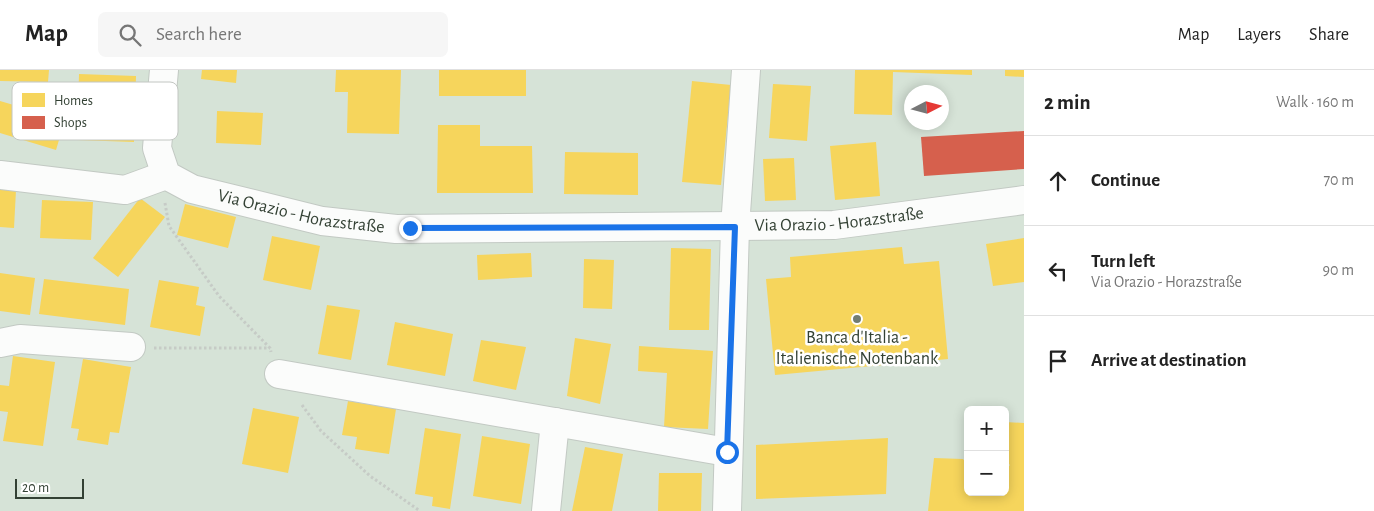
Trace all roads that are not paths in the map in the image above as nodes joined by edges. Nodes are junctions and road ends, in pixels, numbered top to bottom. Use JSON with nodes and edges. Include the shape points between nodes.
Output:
{"nodes":[{"id":1,"x":746,"y":70,"type":"edge"},
{"id":2,"x":158,"y":140,"type":"edge"},
{"id":3,"x":0,"y":175,"type":"edge"},
{"id":4,"x":166,"y":175,"type":"junction"},
{"id":5,"x":1024,"y":200,"type":"edge"},
{"id":6,"x":735,"y":227,"type":"junction"},
{"id":7,"x":0,"y":343,"type":"edge"},
{"id":8,"x":131,"y":348,"type":"road end"},
{"id":9,"x":279,"y":374,"type":"dead end"},
{"id":10,"x":555,"y":422,"type":"junction"},
{"id":11,"x":727,"y":452,"type":"junction"},
{"id":12,"x":546,"y":511,"type":"edge"},
{"id":13,"x":726,"y":511,"type":"edge"}],
"edges":[{"from":1,"to":6,"type":"street"},
{"from":2,"to":4,"type":"street","via":[[157,148]]},
{"from":3,"to":4,"type":"street","via":[[125,190]]},
{"from":4,"to":6,"type":"street","name":"Via Orazio - Horazstraße","via":[[192,188],[322,221],[396,228]]},
{"from":5,"to":6,"type":"street","name":"Via Orazio - Horazstraße","via":[[834,225]]},
{"from":6,"to":11,"type":"street"},
{"from":7,"to":8,"type":"street","via":[[20,340]]},
{"from":9,"to":10,"type":"street"},
{"from":10,"to":11,"type":"street"},
{"from":10,"to":12,"type":"street"},
{"from":11,"to":13,"type":"street"}]}
